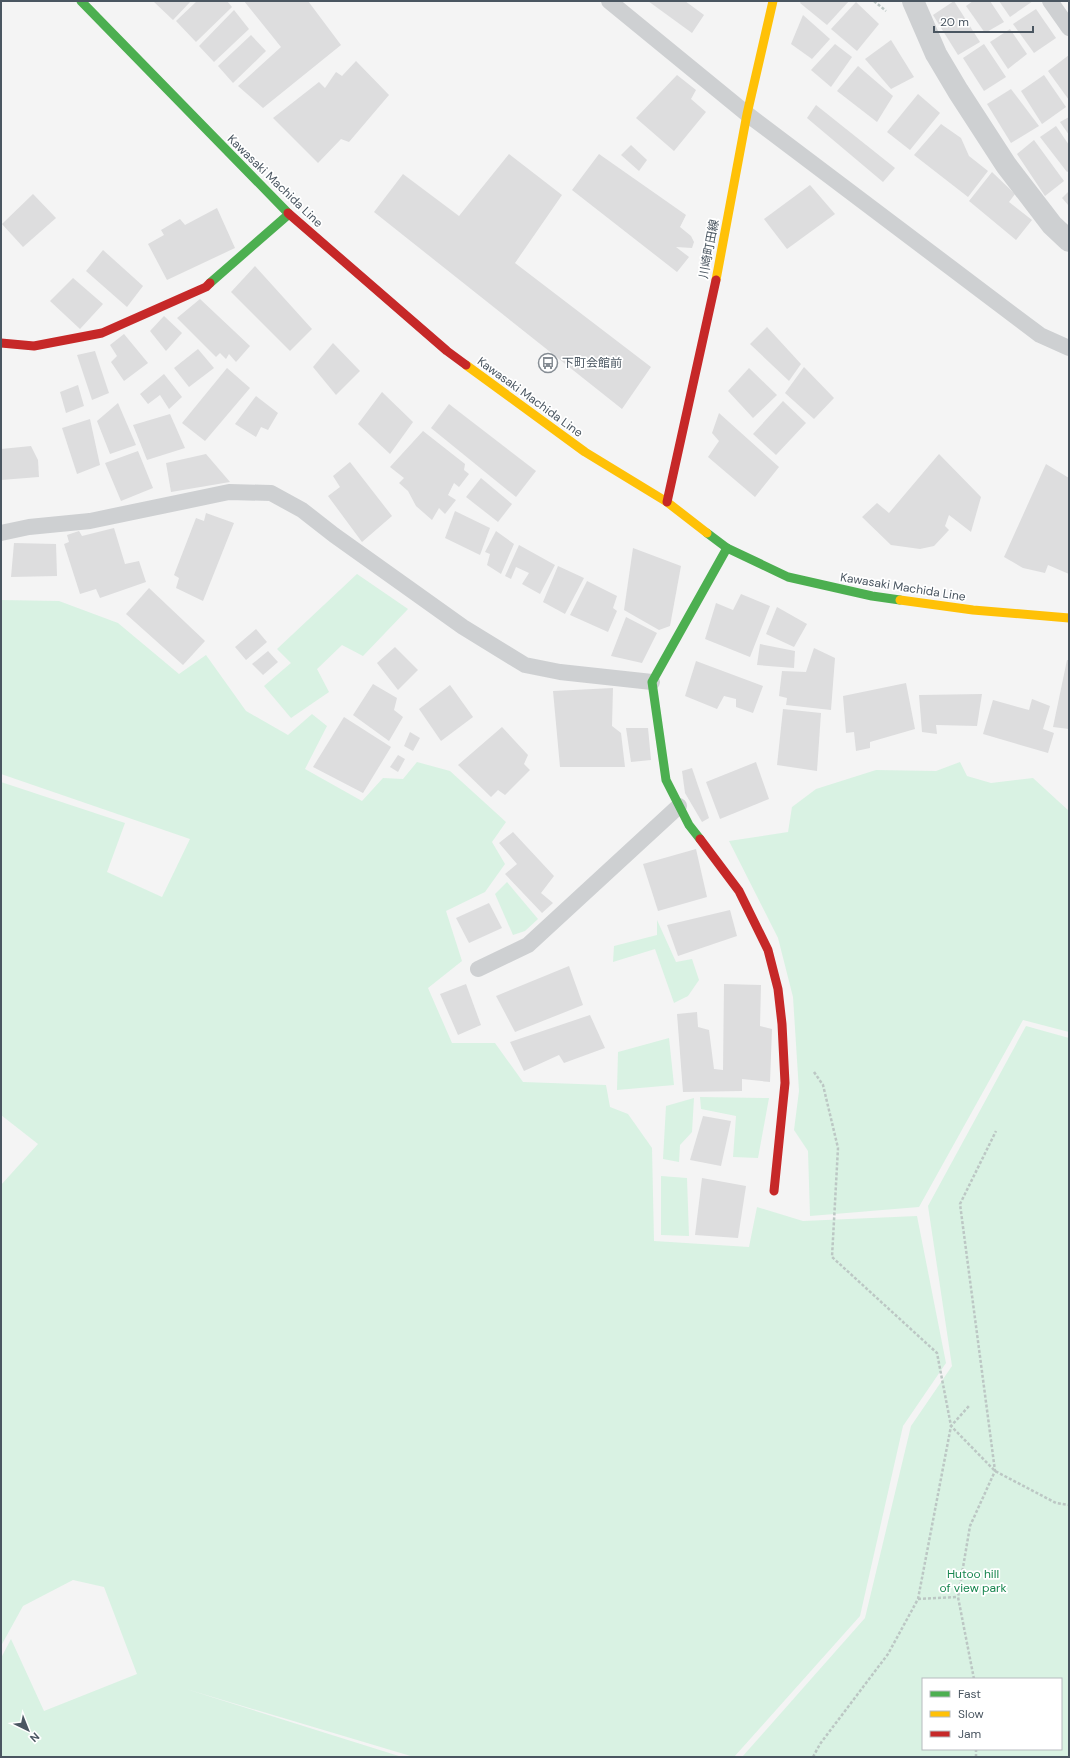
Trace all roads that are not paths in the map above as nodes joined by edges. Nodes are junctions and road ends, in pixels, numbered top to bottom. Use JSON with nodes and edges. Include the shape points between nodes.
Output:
{"nodes":[{"id":1,"x":81,"y":1,"type":"edge"},
{"id":2,"x":609,"y":1,"type":"edge"},
{"id":3,"x":773,"y":1,"type":"edge"},
{"id":4,"x":913,"y":1,"type":"edge"},
{"id":5,"x":1050,"y":1,"type":"edge"},
{"id":6,"x":1069,"y":28,"type":"edge"},
{"id":7,"x":747,"y":114,"type":"junction"},
{"id":8,"x":289,"y":214,"type":"junction"},
{"id":9,"x":1069,"y":241,"type":"edge"},
{"id":10,"x":1,"y":343,"type":"edge"},
{"id":11,"x":1069,"y":348,"type":"edge"},
{"id":12,"x":667,"y":502,"type":"junction"},
{"id":13,"x":1,"y":533,"type":"edge"},
{"id":14,"x":728,"y":548,"type":"junction"},
{"id":15,"x":1069,"y":618,"type":"edge"},
{"id":16,"x":652,"y":682,"type":"junction"},
{"id":17,"x":679,"y":806,"type":"junction"},
{"id":18,"x":478,"y":969,"type":"dead end"},
{"id":19,"x":774,"y":1191,"type":"dead end"}],
"edges":[{"from":1,"to":8,"type":"main road","name":"Kawasaki Machida Line"},
{"from":2,"to":7,"type":"lane"},
{"from":3,"to":7,"type":"main road","name":"川崎町田線"},
{"from":4,"to":9,"type":"street","via":[[936,54],[962,97],[1006,164],[1052,225]]},
{"from":5,"to":6,"type":"lane"},
{"from":7,"to":11,"type":"lane","via":[[1040,335]]},
{"from":7,"to":12,"type":"main road","name":"川崎町田線","via":[[717,275]]},
{"from":8,"to":10,"type":"main road","via":[[206,287],[102,333],[34,346]]},
{"from":8,"to":12,"type":"main road","name":"Kawasaki Machida Line","via":[[447,351],[585,452]]},
{"from":12,"to":14,"type":"main road","name":"Kawasaki Machida Line"},
{"from":13,"to":16,"type":"lane","via":[[90,520],[229,492],[271,493],[302,510],[463,627],[524,665],[560,672]]},
{"from":14,"to":15,"type":"main road","name":"Kawasaki Machida Line","via":[[788,577],[872,596],[973,610]]},
{"from":14,"to":16,"type":"main road"},
{"from":16,"to":17,"type":"main road","via":[[666,780]]},
{"from":17,"to":18,"type":"lane","via":[[528,945]]},
{"from":17,"to":19,"type":"main road","via":[[689,825],[739,891],[768,950],[778,989],[785,1083]]}]}
